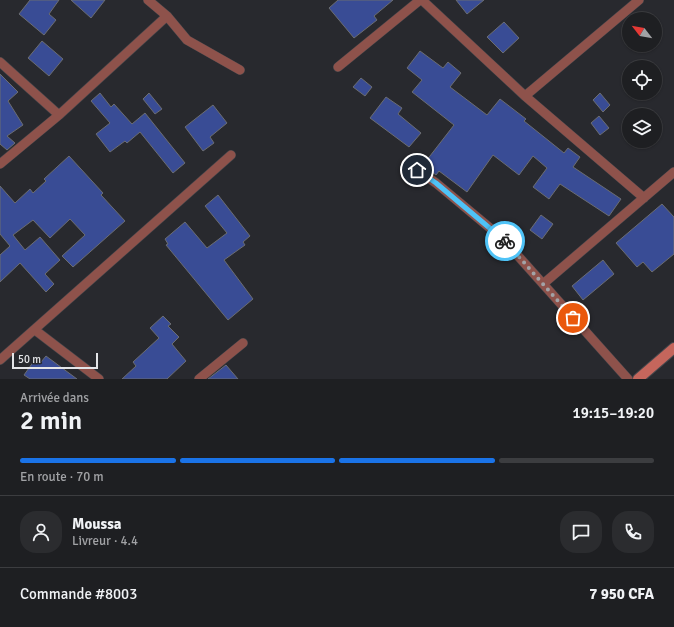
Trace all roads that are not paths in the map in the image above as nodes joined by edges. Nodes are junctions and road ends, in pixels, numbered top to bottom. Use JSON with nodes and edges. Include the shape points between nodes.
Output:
{"nodes":[{"id":1,"x":148,"y":0,"type":"edge"},
{"id":2,"x":421,"y":0,"type":"edge"},
{"id":3,"x":639,"y":0,"type":"edge"},
{"id":4,"x":167,"y":16,"type":"junction"},
{"id":5,"x":0,"y":62,"type":"edge"},
{"id":6,"x":338,"y":67,"type":"dead end"},
{"id":7,"x":240,"y":70,"type":"dead end"},
{"id":8,"x":525,"y":96,"type":"junction"},
{"id":9,"x":59,"y":115,"type":"junction"},
{"id":10,"x":231,"y":154,"type":"dead end"},
{"id":11,"x":0,"y":164,"type":"edge"},
{"id":12,"x":417,"y":170,"type":"dead end"},
{"id":13,"x":674,"y":172,"type":"edge"},
{"id":14,"x":644,"y":198,"type":"junction"},
{"id":15,"x":544,"y":284,"type":"junction"},
{"id":16,"x":35,"y":330,"type":"junction"},
{"id":17,"x":243,"y":343,"type":"dead end"},
{"id":18,"x":674,"y":348,"type":"edge"},
{"id":19,"x":0,"y":360,"type":"edge"},
{"id":20,"x":99,"y":379,"type":"edge"},
{"id":21,"x":199,"y":379,"type":"edge"},
{"id":22,"x":628,"y":379,"type":"edge"},
{"id":23,"x":638,"y":379,"type":"edge"}],
"edges":[{"from":1,"to":4,"type":"street"},
{"from":2,"to":6,"type":"street"},
{"from":2,"to":8,"type":"street"},
{"from":3,"to":8,"type":"street"},
{"from":4,"to":7,"type":"street","via":[[187,40]]},
{"from":4,"to":9,"type":"street"},
{"from":5,"to":9,"type":"street"},
{"from":8,"to":14,"type":"street"},
{"from":9,"to":11,"type":"street"},
{"from":10,"to":16,"type":"street"},
{"from":12,"to":15,"type":"street","via":[[502,238]]},
{"from":13,"to":14,"type":"street"},
{"from":14,"to":15,"type":"street"},
{"from":15,"to":22,"type":"street"},
{"from":16,"to":19,"type":"street"},
{"from":16,"to":20,"type":"street"},
{"from":17,"to":21,"type":"street"},
{"from":18,"to":23,"type":"street"}]}
